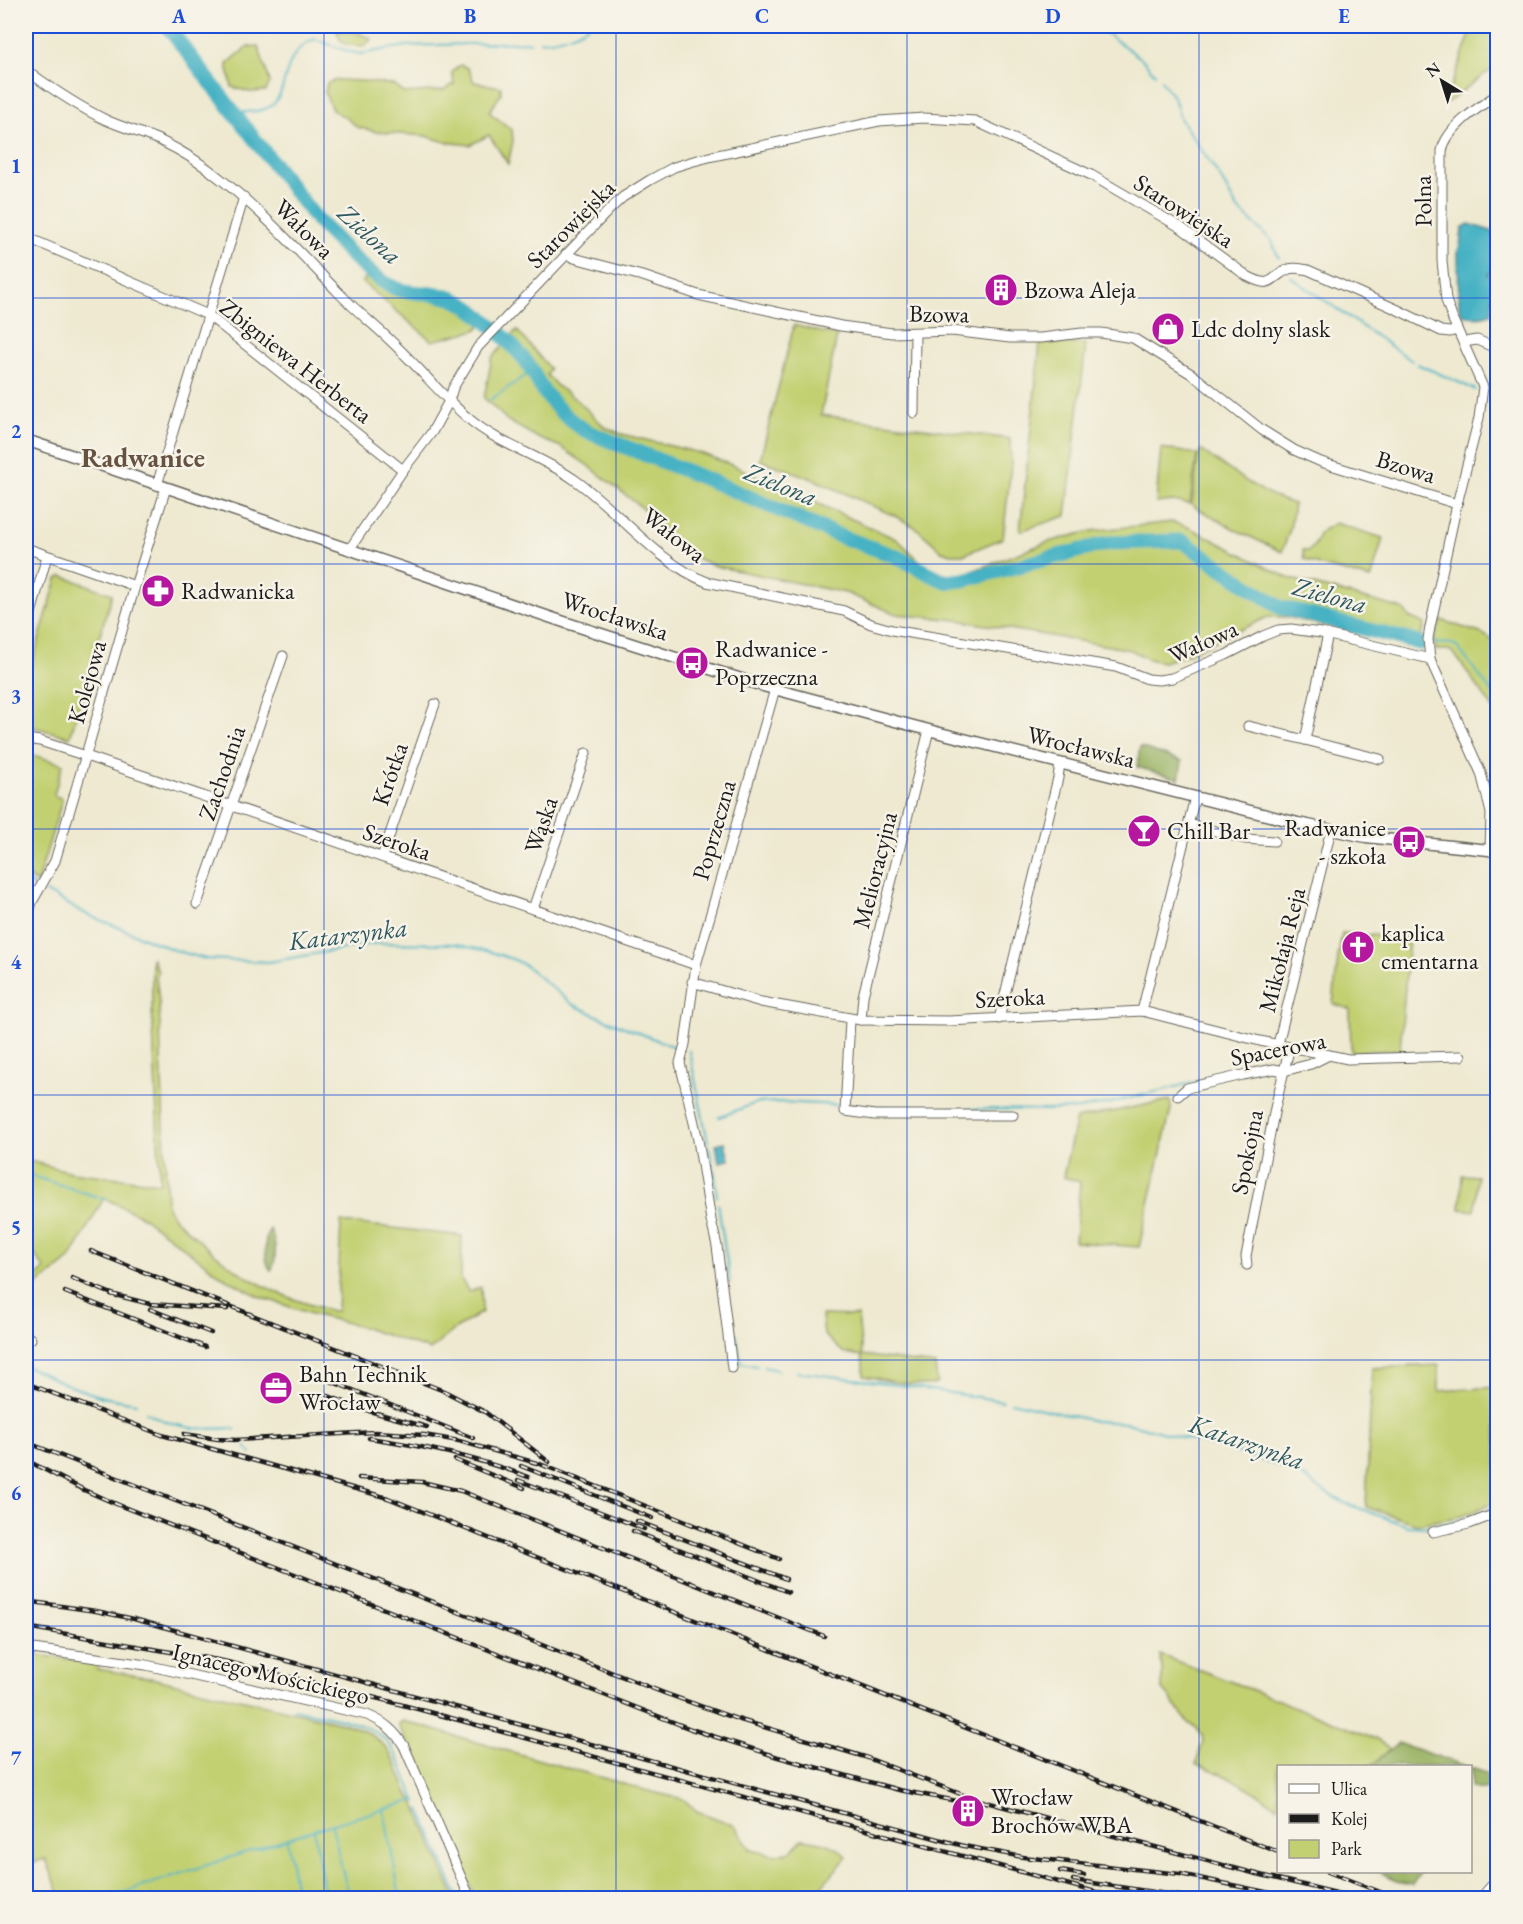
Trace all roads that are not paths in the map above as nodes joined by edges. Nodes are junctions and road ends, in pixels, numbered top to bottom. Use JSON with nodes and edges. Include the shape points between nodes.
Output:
{"nodes":[{"id":1,"x":26,"y":70,"type":"edge"},
{"id":2,"x":1497,"y":94,"type":"edge"},
{"id":3,"x":244,"y":197,"type":"junction"},
{"id":4,"x":26,"y":237,"type":"edge"},
{"id":5,"x":566,"y":255,"type":"junction"},
{"id":6,"x":208,"y":315,"type":"junction"},
{"id":7,"x":1457,"y":330,"type":"junction"},
{"id":8,"x":915,"y":333,"type":"junction"},
{"id":9,"x":1464,"y":342,"type":"junction"},
{"id":10,"x":1497,"y":349,"type":"edge"},
{"id":11,"x":449,"y":401,"type":"junction"},
{"id":12,"x":914,"y":413,"type":"dead end"},
{"id":13,"x":26,"y":440,"type":"edge"},
{"id":14,"x":403,"y":470,"type":"junction"},
{"id":15,"x":162,"y":487,"type":"junction"},
{"id":16,"x":1457,"y":504,"type":"junction"},
{"id":17,"x":26,"y":548,"type":"edge"},
{"id":18,"x":349,"y":550,"type":"junction"},
{"id":19,"x":47,"y":556,"type":"junction"},
{"id":20,"x":135,"y":586,"type":"junction"},
{"id":21,"x":26,"y":631,"type":"edge"},
{"id":22,"x":1325,"y":634,"type":"junction"},
{"id":23,"x":1430,"y":655,"type":"junction"},
{"id":24,"x":283,"y":656,"type":"dead end"},
{"id":25,"x":775,"y":689,"type":"junction"},
{"id":26,"x":435,"y":704,"type":"dead end"},
{"id":27,"x":1248,"y":726,"type":"dead end"},
{"id":28,"x":928,"y":730,"type":"junction"},
{"id":29,"x":26,"y":739,"type":"edge"},
{"id":30,"x":1305,"y":740,"type":"junction"},
{"id":31,"x":586,"y":753,"type":"dead end"},
{"id":32,"x":86,"y":756,"type":"junction"},
{"id":33,"x":1380,"y":759,"type":"dead end"},
{"id":34,"x":1060,"y":763,"type":"junction"},
{"id":35,"x":1195,"y":797,"type":"junction"},
{"id":36,"x":230,"y":806,"type":"junction"},
{"id":37,"x":1189,"y":824,"type":"junction"},
{"id":38,"x":1331,"y":830,"type":"junction"},
{"id":39,"x":1274,"y":841,"type":"dead end"},
{"id":40,"x":1494,"y":851,"type":"edge"},
{"id":41,"x":382,"y":857,"type":"junction"},
{"id":42,"x":197,"y":904,"type":"dead end"},
{"id":43,"x":533,"y":909,"type":"junction"},
{"id":44,"x":26,"y":923,"type":"edge"},
{"id":45,"x":696,"y":965,"type":"junction"},
{"id":46,"x":692,"y":982,"type":"junction"},
{"id":47,"x":1142,"y":1011,"type":"junction"},
{"id":48,"x":999,"y":1019,"type":"junction"},
{"id":49,"x":850,"y":1020,"type":"junction"},
{"id":50,"x":861,"y":1020,"type":"junction"},
{"id":51,"x":1278,"y":1044,"type":"junction"},
{"id":52,"x":1290,"y":1046,"type":"junction"},
{"id":53,"x":1329,"y":1055,"type":"junction"},
{"id":54,"x":1461,"y":1056,"type":"dead end"},
{"id":55,"x":1284,"y":1071,"type":"junction"},
{"id":56,"x":1178,"y":1096,"type":"dead end"},
{"id":57,"x":1013,"y":1115,"type":"dead end"},
{"id":58,"x":1247,"y":1265,"type":"dead end"},
{"id":59,"x":732,"y":1368,"type":"dead end"},
{"id":60,"x":1497,"y":1513,"type":"edge"},
{"id":61,"x":1433,"y":1532,"type":"dead end"},
{"id":62,"x":26,"y":1648,"type":"edge"},
{"id":63,"x":1497,"y":1878,"type":"edge"},
{"id":64,"x":470,"y":1899,"type":"edge"},
{"id":65,"x":1480,"y":1899,"type":"edge"}],
"edges":[{"from":1,"to":3,"type":"street","name":"Wałowa","via":[[68,100],[194,160]]},
{"from":2,"to":7,"type":"street","name":"Polna","via":[[1457,125],[1443,143],[1443,283]]},
{"from":3,"to":6,"type":"street","name":"Kolejowa"},
{"from":3,"to":11,"type":"street","name":"Wałowa"},
{"from":4,"to":6,"type":"street","name":"Zbigniewa Herberta"},
{"from":5,"to":7,"type":"street","name":"Starowiejska","via":[[623,197],[682,165],[879,121],[964,119],[1091,175],[1180,227],[1257,281],[1271,281],[1289,269],[1308,270],[1441,331]]},
{"from":5,"to":8,"type":"street","name":"Bzowa","via":[[698,295],[841,326]]},
{"from":5,"to":11,"type":"street","name":"Starowiejska","via":[[486,338],[453,388]]},
{"from":6,"to":14,"type":"street","name":"Zbigniewa Herberta"},
{"from":6,"to":15,"type":"street","name":"Kolejowa"},
{"from":7,"to":9,"type":"street"},
{"from":8,"to":12,"type":"street"},
{"from":8,"to":16,"type":"street","name":"Bzowa","via":[[952,331],[1024,338],[1101,333],[1133,338],[1193,375],[1262,430],[1294,450]]},
{"from":9,"to":10,"type":"street","via":[[1477,340]]},
{"from":9,"to":16,"type":"street","via":[[1483,387]]},
{"from":11,"to":14,"type":"street","name":"Starowiejska","via":[[432,432]]},
{"from":11,"to":22,"type":"street","name":"Wałowa","via":[[484,430],[560,469],[679,568],[706,582],[844,611],[904,633],[1116,667],[1159,680],[1197,669],[1278,630]]},
{"from":13,"to":15,"type":"main road","name":"Wrocławska"},
{"from":14,"to":18,"type":"street","name":"Starowiejska"},
{"from":15,"to":18,"type":"main road","name":"Wrocławska"},
{"from":15,"to":20,"type":"street","name":"Kolejowa"},
{"from":16,"to":23,"type":"street","via":[[1428,639]]},
{"from":17,"to":19,"type":"street"},
{"from":18,"to":25,"type":"main road","name":"Wrocławska"},
{"from":19,"to":20,"type":"street"},
{"from":19,"to":21,"type":"street"},
{"from":20,"to":32,"type":"street","name":"Kolejowa"},
{"from":22,"to":23,"type":"street","name":"Wałowa"},
{"from":22,"to":30,"type":"street"},
{"from":23,"to":40,"type":"street","via":[[1481,773],[1491,813]]},
{"from":24,"to":36,"type":"street","name":"Zachodnia"},
{"from":25,"to":28,"type":"main road","name":"Wrocławska"},
{"from":25,"to":45,"type":"street","name":"Poprzeczna"},
{"from":26,"to":41,"type":"street","name":"Krótka"},
{"from":27,"to":30,"type":"street"},
{"from":28,"to":34,"type":"main road","name":"Wrocławska"},
{"from":28,"to":50,"type":"street","name":"Melioracyjna","via":[[863,996]]},
{"from":29,"to":32,"type":"street","name":"Szeroka"},
{"from":30,"to":33,"type":"street"},
{"from":31,"to":43,"type":"street","name":"Wąska"},
{"from":32,"to":36,"type":"street","name":"Szeroka"},
{"from":32,"to":44,"type":"street","name":"Kolejowa","via":[[55,861],[32,902]]},
{"from":34,"to":35,"type":"main road","name":"Wrocławska"},
{"from":34,"to":48,"type":"street"},
{"from":35,"to":37,"type":"street"},
{"from":35,"to":38,"type":"main road","name":"Wrocławska"},
{"from":36,"to":41,"type":"street","name":"Szeroka"},
{"from":36,"to":42,"type":"street","name":"Zachodnia"},
{"from":37,"to":39,"type":"street","via":[[1245,839]]},
{"from":37,"to":47,"type":"street"},
{"from":38,"to":40,"type":"main road","name":"Wrocławska"},
{"from":38,"to":51,"type":"street","name":"Mikołaja Reja"},
{"from":41,"to":43,"type":"street","name":"Szeroka"},
{"from":43,"to":45,"type":"street","name":"Szeroka"},
{"from":45,"to":46,"type":"street","name":"Poprzeczna"},
{"from":46,"to":49,"type":"street","name":"Szeroka","via":[[761,1002]]},
{"from":46,"to":59,"type":"street","name":"Poprzeczna","via":[[680,1063],[717,1246]]},
{"from":47,"to":48,"type":"street","name":"Szeroka"},
{"from":47,"to":51,"type":"street","name":"Szeroka"},
{"from":48,"to":50,"type":"street","name":"Szeroka"},
{"from":49,"to":50,"type":"street","name":"Szeroka"},
{"from":49,"to":57,"type":"street","via":[[845,1111],[875,1115]]},
{"from":51,"to":52,"type":"street","name":"Szeroka"},
{"from":52,"to":53,"type":"street","name":"Szeroka"},
{"from":52,"to":55,"type":"street","name":"Spokojna"},
{"from":53,"to":54,"type":"street","name":"Spacerowa","via":[[1348,1059]]},
{"from":53,"to":55,"type":"street","name":"Spacerowa"},
{"from":55,"to":56,"type":"street","name":"Spacerowa","via":[[1243,1075],[1187,1088]]},
{"from":55,"to":58,"type":"street","name":"Spokojna"},
{"from":60,"to":61,"type":"street"},
{"from":62,"to":64,"type":"street","name":"Ignacego Mościckiego","via":[[146,1665],[377,1719],[404,1746]]},
{"from":63,"to":65,"type":"street"}]}
